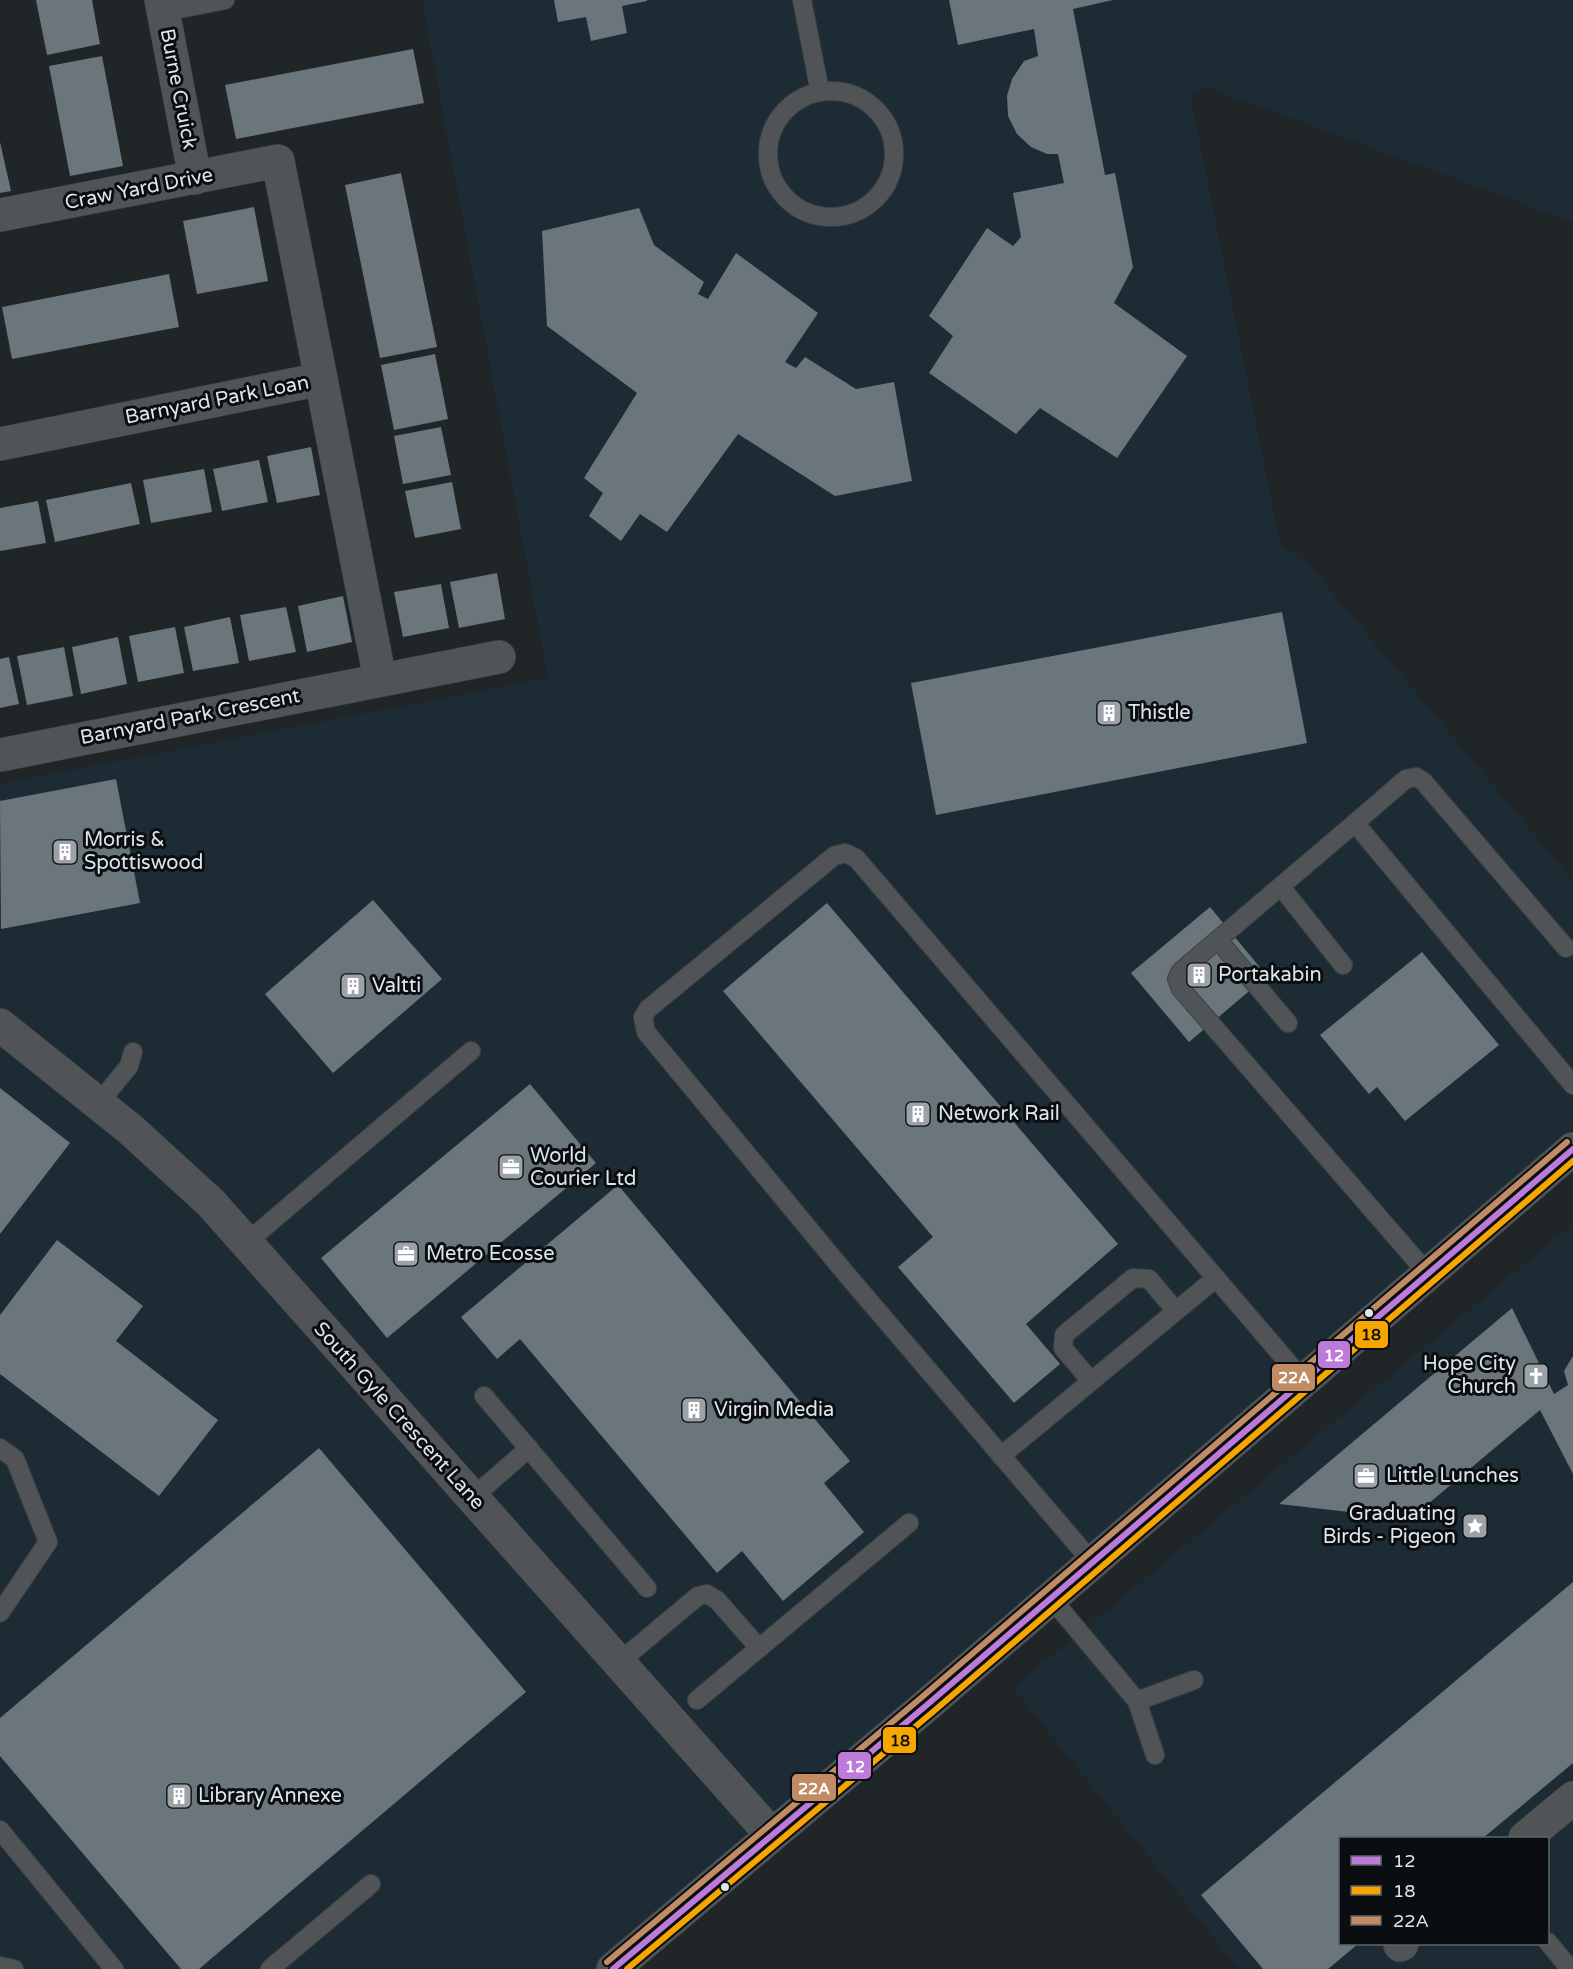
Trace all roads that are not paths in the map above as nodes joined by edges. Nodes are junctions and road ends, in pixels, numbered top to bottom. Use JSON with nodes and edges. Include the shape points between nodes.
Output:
{"nodes":[{"id":1,"x":225,"y":0,"type":"edge"},
{"id":2,"x":802,"y":0,"type":"edge"},
{"id":3,"x":162,"y":6,"type":"edge"},
{"id":4,"x":820,"y":92,"type":"junction"},
{"id":5,"x":278,"y":161,"type":"joint"},
{"id":6,"x":195,"y":178,"type":"junction"},
{"id":7,"x":0,"y":215,"type":"edge"},
{"id":8,"x":321,"y":379,"type":"junction"},
{"id":9,"x":0,"y":444,"type":"edge"},
{"id":10,"x":499,"y":657,"type":"dead end"},
{"id":11,"x":381,"y":679,"type":"junction"},
{"id":12,"x":0,"y":755,"type":"edge"},
{"id":13,"x":1356,"y":823,"type":"junction"},
{"id":14,"x":1281,"y":887,"type":"junction"},
{"id":15,"x":1218,"y":940,"type":"junction"},
{"id":16,"x":1566,"y":948,"type":"dead end"},
{"id":17,"x":1343,"y":965,"type":"dead end"},
{"id":18,"x":1288,"y":1023,"type":"dead end"},
{"id":19,"x":0,"y":1025,"type":"edge"},
{"id":20,"x":471,"y":1051,"type":"dead end"},
{"id":21,"x":133,"y":1052,"type":"dead end"},
{"id":22,"x":1573,"y":1085,"type":"edge"},
{"id":23,"x":99,"y":1103,"type":"junction"},
{"id":24,"x":1573,"y":1149,"type":"edge"},
{"id":25,"x":246,"y":1243,"type":"junction"},
{"id":26,"x":1428,"y":1274,"type":"junction"},
{"id":27,"x":1216,"y":1278,"type":"junction"},
{"id":28,"x":1176,"y":1311,"type":"junction"},
{"id":29,"x":1304,"y":1381,"type":"junction"},
{"id":30,"x":1091,"y":1382,"type":"junction"},
{"id":31,"x":484,"y":1396,"type":"dead end"},
{"id":32,"x":0,"y":1448,"type":"edge"},
{"id":33,"x":529,"y":1448,"type":"junction"},
{"id":34,"x":1001,"y":1456,"type":"junction"},
{"id":35,"x":472,"y":1498,"type":"junction"},
{"id":36,"x":909,"y":1523,"type":"dead end"},
{"id":37,"x":1093,"y":1563,"type":"junction"},
{"id":38,"x":647,"y":1588,"type":"dead end"},
{"id":39,"x":1051,"y":1598,"type":"junction"},
{"id":40,"x":0,"y":1613,"type":"edge"},
{"id":41,"x":759,"y":1648,"type":"junction"},
{"id":42,"x":618,"y":1663,"type":"junction"},
{"id":43,"x":1194,"y":1680,"type":"dead end"},
{"id":44,"x":697,"y":1700,"type":"dead end"},
{"id":45,"x":1137,"y":1701,"type":"junction"},
{"id":46,"x":1155,"y":1755,"type":"dead end"},
{"id":47,"x":1573,"y":1798,"type":"edge"},
{"id":48,"x":0,"y":1830,"type":"edge"},
{"id":49,"x":771,"y":1834,"type":"junction"},
{"id":50,"x":1527,"y":1837,"type":"edge"},
{"id":51,"x":371,"y":1884,"type":"dead end"},
{"id":52,"x":1549,"y":1943,"type":"edge"},
{"id":53,"x":0,"y":1966,"type":"edge"},
{"id":54,"x":14,"y":1969,"type":"edge"},
{"id":55,"x":114,"y":1969,"type":"edge"},
{"id":56,"x":270,"y":1969,"type":"edge"},
{"id":57,"x":614,"y":1969,"type":"edge"},
{"id":58,"x":1570,"y":1969,"type":"edge"}],
"edges":[{"from":1,"to":3,"type":"lane"},
{"from":2,"to":4,"type":"lane"},
{"from":3,"to":6,"type":"street","name":"Burne Cruick"},
{"from":4,"to":4,"type":"lane","via":[[802,98],[776,123],[769,140],[771,176],[783,195],[800,209],[820,217],[842,217],[863,209],[880,195],[891,176],[891,132],[880,113],[863,99],[842,92]]},
{"from":5,"to":6,"type":"street","name":"Craw Yard Drive"},
{"from":5,"to":8,"type":"street","name":"Barnyard Park Loan"},
{"from":6,"to":7,"type":"street","name":"Craw Yard Drive"},
{"from":8,"to":9,"type":"street","name":"Barnyard Park Loan"},
{"from":8,"to":11,"type":"street"},
{"from":10,"to":11,"type":"street","name":"Barnyard Park Crescent"},
{"from":11,"to":12,"type":"street","name":"Barnyard Park Crescent"},
{"from":13,"to":14,"type":"lane"},
{"from":13,"to":16,"type":"lane","via":[[1406,779],[1416,777],[1423,781]]},
{"from":13,"to":22,"type":"lane"},
{"from":14,"to":15,"type":"lane"},
{"from":14,"to":17,"type":"lane"},
{"from":15,"to":18,"type":"lane"},
{"from":15,"to":26,"type":"lane","via":[[1181,971],[1177,979],[1181,989]]},
{"from":19,"to":23,"type":"street","name":"South Gyle Crescent Lane"},
{"from":20,"to":25,"type":"lane"},
{"from":21,"to":23,"type":"lane","via":[[129,1066]]},
{"from":23,"to":25,"type":"street","name":"South Gyle Crescent Lane","via":[[211,1203]]},
{"from":24,"to":26,"type":"street"},
{"from":25,"to":35,"type":"street","name":"South Gyle Crescent Lane"},
{"from":26,"to":29,"type":"street"},
{"from":27,"to":28,"type":"lane"},
{"from":27,"to":29,"type":"lane"},
{"from":27,"to":34,"type":"lane","via":[[856,858],[844,853],[834,856],[648,1009],[643,1017],[646,1032]]},
{"from":28,"to":30,"type":"lane"},
{"from":28,"to":30,"type":"lane","via":[[1149,1279],[1133,1278],[1107,1299],[1064,1335],[1062,1341],[1063,1348]]},
{"from":29,"to":37,"type":"street"},
{"from":30,"to":34,"type":"lane"},
{"from":31,"to":33,"type":"lane"},
{"from":32,"to":40,"type":"lane","via":[[15,1459],[48,1542]]},
{"from":33,"to":35,"type":"lane"},
{"from":33,"to":38,"type":"lane"},
{"from":34,"to":37,"type":"lane"},
{"from":35,"to":42,"type":"street","name":"South Gyle Crescent Lane"},
{"from":36,"to":41,"type":"lane"},
{"from":37,"to":39,"type":"street"},
{"from":39,"to":45,"type":"lane"},
{"from":39,"to":49,"type":"street"},
{"from":41,"to":42,"type":"lane","via":[[717,1600],[707,1594],[698,1596]]},
{"from":41,"to":44,"type":"lane"},
{"from":42,"to":49,"type":"street","name":"South Gyle Crescent Lane"},
{"from":43,"to":45,"type":"lane"},
{"from":45,"to":46,"type":"lane"},
{"from":47,"to":50,"type":"street"},
{"from":48,"to":55,"type":"lane"},
{"from":49,"to":57,"type":"street"},
{"from":51,"to":56,"type":"lane"},
{"from":52,"to":58,"type":"lane"},
{"from":53,"to":54,"type":"lane"}]}
